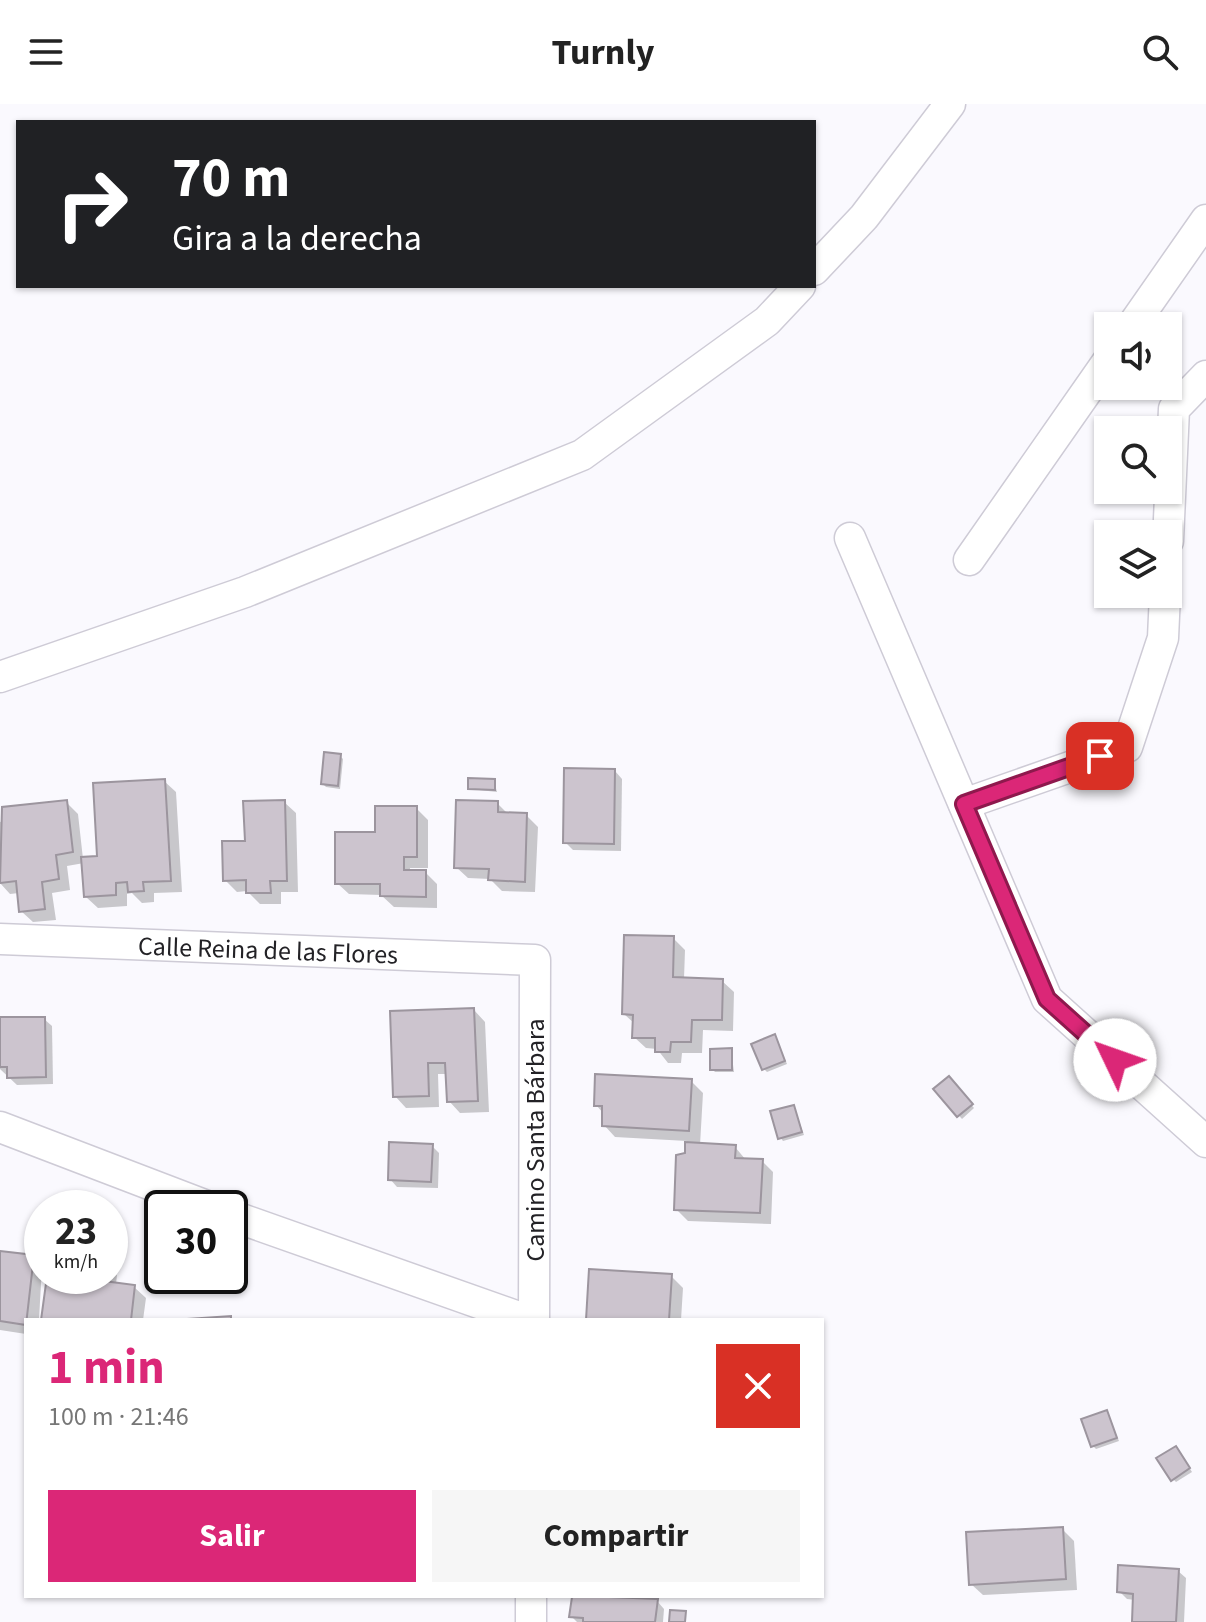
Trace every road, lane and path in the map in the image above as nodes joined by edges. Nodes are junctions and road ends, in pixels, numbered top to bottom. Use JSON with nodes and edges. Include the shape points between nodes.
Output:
{"nodes":[{"id":1,"x":950,"y":104,"type":"edge"},
{"id":2,"x":1206,"y":220,"type":"edge"},
{"id":3,"x":816,"y":268,"type":"edge"},
{"id":4,"x":798,"y":288,"type":"edge"},
{"id":5,"x":1142,"y":312,"type":"edge"},
{"id":6,"x":1206,"y":376,"type":"edge"},
{"id":7,"x":1094,"y":381,"type":"edge"},
{"id":8,"x":1169,"y":520,"type":"edge"},
{"id":9,"x":850,"y":538,"type":"dead end"},
{"id":10,"x":969,"y":560,"type":"dead end"},
{"id":11,"x":1164,"y":608,"type":"edge"},
{"id":12,"x":0,"y":677,"type":"edge"},
{"id":13,"x":964,"y":804,"type":"junction"},
{"id":14,"x":0,"y":939,"type":"edge"},
{"id":15,"x":535,"y":960,"type":"joint"},
{"id":16,"x":0,"y":1127,"type":"edge"},
{"id":17,"x":1206,"y":1142,"type":"edge"},
{"id":18,"x":165,"y":1190,"type":"edge"},
{"id":19,"x":248,"y":1221,"type":"edge"},
{"id":20,"x":521,"y":1318,"type":"edge"},
{"id":21,"x":534,"y":1318,"type":"edge"},
{"id":22,"x":531,"y":1598,"type":"edge"},
{"id":23,"x":531,"y":1622,"type":"edge"}],
"edges":[{"from":1,"to":3,"type":"street","via":[[864,217]]},
{"from":2,"to":5,"type":"street"},
{"from":4,"to":12,"type":"street","via":[[767,321],[582,455],[245,592]]},
{"from":6,"to":8,"type":"street","via":[[1174,409]]},
{"from":7,"to":10,"type":"street"},
{"from":9,"to":13,"type":"street"},
{"from":11,"to":13,"type":"street","via":[[1163,638],[1127,747]]},
{"from":13,"to":17,"type":"street","via":[[1047,999]]},
{"from":14,"to":15,"type":"street","name":"Calle Reina de las Flores"},
{"from":15,"to":21,"type":"street","name":"Camino Santa Bárbara"},
{"from":16,"to":18,"type":"street"},
{"from":19,"to":20,"type":"street"},
{"from":22,"to":23,"type":"street"}]}
